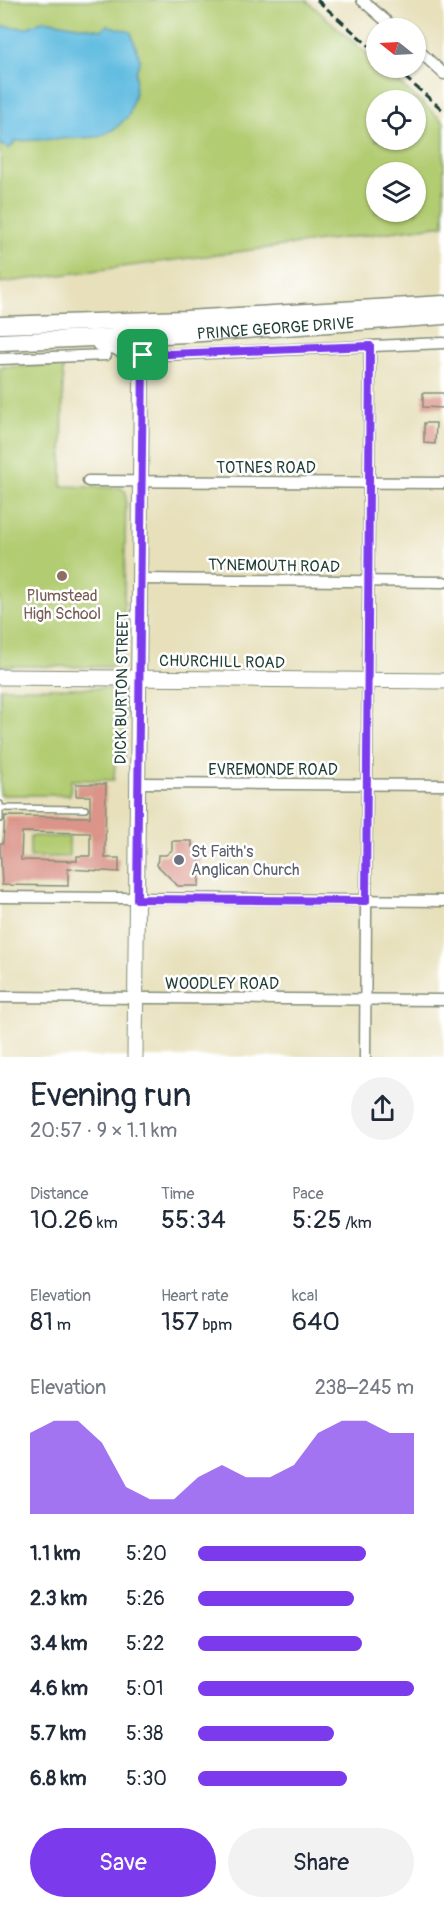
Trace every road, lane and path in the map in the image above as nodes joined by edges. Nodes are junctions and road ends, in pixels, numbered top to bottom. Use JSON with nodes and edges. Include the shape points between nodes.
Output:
{"nodes":[{"id":1,"x":362,"y":0,"type":"edge"},
{"id":2,"x":383,"y":18,"type":"edge"},
{"id":3,"x":426,"y":57,"type":"edge"},
{"id":4,"x":444,"y":74,"type":"edge"},
{"id":5,"x":444,"y":304,"type":"edge"},
{"id":6,"x":444,"y":316,"type":"edge"},
{"id":7,"x":0,"y":326,"type":"edge"},
{"id":8,"x":142,"y":328,"type":"junction"},
{"id":9,"x":34,"y":341,"type":"junction"},
{"id":10,"x":0,"y":342,"type":"edge"},
{"id":11,"x":444,"y":342,"type":"edge"},
{"id":12,"x":370,"y":346,"type":"junction"},
{"id":13,"x":106,"y":355,"type":"dead end"},
{"id":14,"x":137,"y":356,"type":"junction"},
{"id":15,"x":0,"y":358,"type":"edge"},
{"id":16,"x":141,"y":375,"type":"joint"},
{"id":17,"x":87,"y":481,"type":"dead end"},
{"id":18,"x":141,"y":481,"type":"junction"},
{"id":19,"x":369,"y":483,"type":"junction"},
{"id":20,"x":444,"y":483,"type":"edge"},
{"id":21,"x":140,"y":579,"type":"junction"},
{"id":22,"x":368,"y":581,"type":"junction"},
{"id":23,"x":444,"y":582,"type":"edge"},
{"id":24,"x":0,"y":677,"type":"edge"},
{"id":25,"x":138,"y":678,"type":"junction"},
{"id":26,"x":368,"y":680,"type":"junction"},
{"id":27,"x":444,"y":681,"type":"edge"},
{"id":28,"x":138,"y":783,"type":"junction"},
{"id":29,"x":367,"y":785,"type":"junction"},
{"id":30,"x":444,"y":785,"type":"edge"},
{"id":31,"x":0,"y":806,"type":"edge"},
{"id":32,"x":85,"y":809,"type":"dead end"},
{"id":33,"x":0,"y":819,"type":"edge"},
{"id":34,"x":0,"y":897,"type":"edge"},
{"id":35,"x":137,"y":899,"type":"junction"},
{"id":36,"x":366,"y":901,"type":"junction"},
{"id":37,"x":444,"y":901,"type":"edge"},
{"id":38,"x":0,"y":997,"type":"edge"},
{"id":39,"x":135,"y":998,"type":"junction"},
{"id":40,"x":365,"y":999,"type":"junction"},
{"id":41,"x":444,"y":1000,"type":"edge"},
{"id":42,"x":135,"y":1057,"type":"edge"},
{"id":43,"x":365,"y":1057,"type":"edge"}],
"edges":[{"from":1,"to":2,"type":"street"},
{"from":3,"to":4,"type":"street"},
{"from":5,"to":8,"type":"main road","name":"PRINCE GEORGE DRIVE"},
{"from":6,"to":8,"type":"main road","name":"PRINCE GEORGE DRIVE"},
{"from":7,"to":8,"type":"main road","name":"PRINCE GEORGE DRIVE"},
{"from":8,"to":9,"type":"main road","name":"PRINCE GEORGE DRIVE"},
{"from":8,"to":14,"type":"street"},
{"from":9,"to":10,"type":"main road","name":"PRINCE GEORGE DRIVE"},
{"from":9,"to":14,"type":"main road","via":[[108,344]]},
{"from":11,"to":12,"type":"street","name":"PRINCE GEORGE DRIVE"},
{"from":12,"to":14,"type":"street","name":"PRINCE GEORGE DRIVE"},
{"from":12,"to":19,"type":"street"},
{"from":13,"to":15,"type":"street"},
{"from":14,"to":16,"type":"main road"},
{"from":16,"to":18,"type":"street","name":"DICK BURTON STREET"},
{"from":17,"to":18,"type":"street","name":"TOTNES ROAD"},
{"from":18,"to":19,"type":"street","name":"TOTNES ROAD"},
{"from":18,"to":21,"type":"street","name":"DICK BURTON STREET"},
{"from":19,"to":20,"type":"street","name":"TOTNES ROAD"},
{"from":19,"to":22,"type":"street"},
{"from":21,"to":22,"type":"street","name":"TYNEMOUTH ROAD"},
{"from":21,"to":25,"type":"street","name":"DICK BURTON STREET"},
{"from":22,"to":23,"type":"street","name":"TYNEMOUTH ROAD"},
{"from":22,"to":26,"type":"street"},
{"from":24,"to":25,"type":"street","name":"CHURCHILL ROAD"},
{"from":25,"to":26,"type":"street","name":"CHURCHILL ROAD"},
{"from":25,"to":28,"type":"street","name":"DICK BURTON STREET"},
{"from":26,"to":27,"type":"street","name":"CHURCHILL ROAD"},
{"from":26,"to":29,"type":"street"},
{"from":28,"to":29,"type":"street","name":"EVREMONDE ROAD"},
{"from":28,"to":35,"type":"street","name":"DICK BURTON STREET"},
{"from":29,"to":30,"type":"street","name":"EVREMONDE ROAD"},
{"from":29,"to":36,"type":"street"},
{"from":31,"to":32,"type":"lane"},
{"from":31,"to":33,"type":"lane"},
{"from":34,"to":35,"type":"street"},
{"from":35,"to":36,"type":"street"},
{"from":35,"to":39,"type":"street","name":"DICK BURTON STREET"},
{"from":36,"to":37,"type":"street"},
{"from":36,"to":40,"type":"street"},
{"from":38,"to":39,"type":"street","name":"WOODLEY ROAD"},
{"from":39,"to":40,"type":"street","name":"WOODLEY ROAD"},
{"from":39,"to":42,"type":"street","name":"DICK BURTON STREET"},
{"from":40,"to":41,"type":"street","name":"WOODLEY ROAD"},
{"from":40,"to":43,"type":"street"}]}
